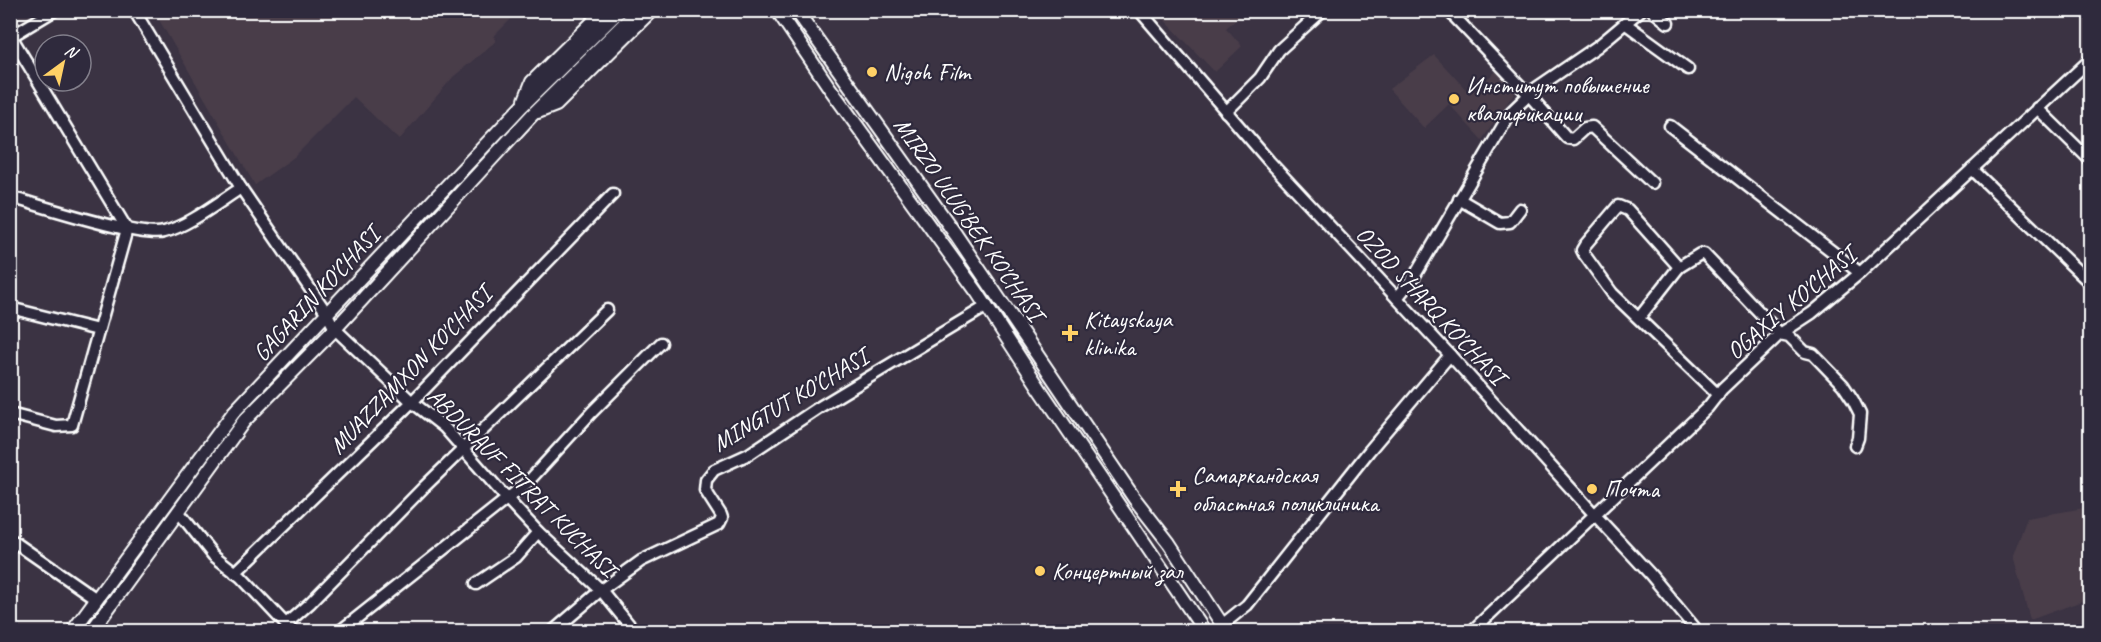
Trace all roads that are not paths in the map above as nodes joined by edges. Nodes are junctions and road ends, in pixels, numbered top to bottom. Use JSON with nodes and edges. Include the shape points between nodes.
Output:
{"nodes":[{"id":1,"x":56,"y":10,"type":"edge"},
{"id":2,"x":134,"y":10,"type":"edge"},
{"id":3,"x":605,"y":10,"type":"edge"},
{"id":4,"x":620,"y":10,"type":"edge"},
{"id":5,"x":638,"y":10,"type":"edge"},
{"id":6,"x":652,"y":10,"type":"edge"},
{"id":7,"x":777,"y":10,"type":"edge"},
{"id":8,"x":796,"y":10,"type":"edge"},
{"id":9,"x":1139,"y":10,"type":"edge"},
{"id":10,"x":1323,"y":10,"type":"edge"},
{"id":11,"x":1448,"y":10,"type":"edge"},
{"id":12,"x":1641,"y":10,"type":"edge"},
{"id":13,"x":1652,"y":10,"type":"edge"},
{"id":14,"x":1668,"y":23,"type":"dead end"},
{"id":15,"x":1626,"y":24,"type":"junction"},
{"id":16,"x":11,"y":37,"type":"edge"},
{"id":17,"x":2091,"y":60,"type":"edge"},
{"id":18,"x":1688,"y":69,"type":"dead end"},
{"id":19,"x":1529,"y":95,"type":"junction"},
{"id":20,"x":522,"y":106,"type":"junction"},
{"id":21,"x":2037,"y":108,"type":"junction"},
{"id":22,"x":1226,"y":112,"type":"junction"},
{"id":23,"x":532,"y":115,"type":"junction"},
{"id":24,"x":1670,"y":126,"type":"dead end"},
{"id":25,"x":2091,"y":160,"type":"edge"},
{"id":26,"x":1972,"y":169,"type":"junction"},
{"id":27,"x":1652,"y":183,"type":"dead end"},
{"id":28,"x":241,"y":188,"type":"junction"},
{"id":29,"x":613,"y":194,"type":"dead end"},
{"id":30,"x":10,"y":197,"type":"edge"},
{"id":31,"x":1459,"y":199,"type":"junction"},
{"id":32,"x":1520,"y":208,"type":"dead end"},
{"id":33,"x":127,"y":229,"type":"junction"},
{"id":34,"x":1679,"y":267,"type":"junction"},
{"id":35,"x":1860,"y":273,"type":"junction"},
{"id":36,"x":2091,"y":283,"type":"edge"},
{"id":37,"x":1397,"y":298,"type":"junction"},
{"id":38,"x":987,"y":306,"type":"junction"},
{"id":39,"x":10,"y":308,"type":"edge"},
{"id":40,"x":607,"y":310,"type":"dead end"},
{"id":41,"x":326,"y":312,"type":"junction"},
{"id":42,"x":1639,"y":318,"type":"junction"},
{"id":43,"x":335,"y":329,"type":"junction"},
{"id":44,"x":98,"y":330,"type":"junction"},
{"id":45,"x":1779,"y":334,"type":"junction"},
{"id":46,"x":661,"y":343,"type":"dead end"},
{"id":47,"x":1450,"y":355,"type":"junction"},
{"id":48,"x":1718,"y":395,"type":"junction"},
{"id":49,"x":412,"y":402,"type":"junction"},
{"id":50,"x":10,"y":414,"type":"edge"},
{"id":51,"x":1855,"y":446,"type":"dead end"},
{"id":52,"x":464,"y":449,"type":"junction"},
{"id":53,"x":508,"y":500,"type":"junction"},
{"id":54,"x":178,"y":511,"type":"junction"},
{"id":55,"x":1595,"y":515,"type":"junction"},
{"id":56,"x":538,"y":532,"type":"junction"},
{"id":57,"x":10,"y":539,"type":"edge"},
{"id":58,"x":236,"y":573,"type":"junction"},
{"id":59,"x":476,"y":584,"type":"dead end"},
{"id":60,"x":601,"y":590,"type":"junction"},
{"id":61,"x":95,"y":598,"type":"junction"},
{"id":62,"x":290,"y":628,"type":"edge"},
{"id":63,"x":1225,"y":628,"type":"edge"},
{"id":64,"x":1694,"y":629,"type":"edge"},
{"id":65,"x":72,"y":632,"type":"edge"},
{"id":66,"x":91,"y":632,"type":"edge"},
{"id":67,"x":339,"y":632,"type":"edge"},
{"id":68,"x":552,"y":632,"type":"edge"},
{"id":69,"x":635,"y":632,"type":"edge"},
{"id":70,"x":1205,"y":632,"type":"edge"},
{"id":71,"x":1471,"y":632,"type":"edge"}],
"edges":[{"from":1,"to":16,"type":"street"},
{"from":2,"to":28,"type":"street","name":"ABDURAUF FITRAT KUCHASI"},
{"from":3,"to":20,"type":"main road","via":[[532,82]]},
{"from":4,"to":20,"type":"main road","name":"GAGARIN KO'CHASI"},
{"from":5,"to":23,"type":"main road","name":"GAGARIN KO'CHASI"},
{"from":6,"to":23,"type":"main road","via":[[556,105]]},
{"from":7,"to":38,"type":"main road","name":"MIRZO ULUG'BEK KO'CHASI"},
{"from":8,"to":63,"type":"main road","name":"MIRZO ULUG'BEK KO'CHASI","via":[[956,235]]},
{"from":9,"to":22,"type":"street","name":"OZOD SHARQ KO'CHASI"},
{"from":10,"to":22,"type":"street","via":[[1279,50],[1260,78]]},
{"from":11,"to":19,"type":"street"},
{"from":12,"to":15,"type":"street"},
{"from":13,"to":14,"type":"street"},
{"from":15,"to":18,"type":"street"},
{"from":15,"to":19,"type":"street"},
{"from":16,"to":33,"type":"street"},
{"from":17,"to":21,"type":"street","name":"OGAXIY KO'CHASI"},
{"from":19,"to":27,"type":"street","via":[[1566,138],[1573,139],[1585,128],[1592,128]]},
{"from":19,"to":31,"type":"street","via":[[1511,112]]},
{"from":20,"to":41,"type":"main road","name":"GAGARIN KO'CHASI"},
{"from":21,"to":25,"type":"street"},
{"from":21,"to":26,"type":"street","name":"OGAXIY KO'CHASI"},
{"from":22,"to":37,"type":"street","name":"OZOD SHARQ KO'CHASI"},
{"from":23,"to":43,"type":"main road","name":"GAGARIN KO'CHASI"},
{"from":24,"to":35,"type":"street"},
{"from":26,"to":35,"type":"street","name":"OGAXIY KO'CHASI"},
{"from":26,"to":36,"type":"street"},
{"from":28,"to":33,"type":"street","via":[[176,228],[162,233]]},
{"from":28,"to":41,"type":"street","name":"ABDURAUF FITRAT KUCHASI"},
{"from":29,"to":49,"type":"street","name":"MUAZZAMXON KO'CHASI"},
{"from":30,"to":33,"type":"street"},
{"from":31,"to":32,"type":"street","via":[[1500,223],[1510,222]]},
{"from":31,"to":37,"type":"street","via":[[1414,277]]},
{"from":33,"to":44,"type":"street"},
{"from":34,"to":42,"type":"street"},
{"from":34,"to":42,"type":"street","via":[[1623,206],[1618,206],[1584,245],[1584,254],[1612,293]]},
{"from":34,"to":45,"type":"street","via":[[1704,255]]},
{"from":35,"to":45,"type":"street","name":"OGAXIY KO'CHASI","via":[[1812,313]]},
{"from":37,"to":47,"type":"street","name":"OZOD SHARQ KO'CHASI"},
{"from":38,"to":60,"type":"street","name":"MINGTUT KO'CHASI","via":[[749,454],[714,470],[706,480],[705,490],[721,515],[719,524],[641,561]]},
{"from":38,"to":70,"type":"main road","name":"MIRZO ULUG'BEK KO'CHASI"},
{"from":39,"to":44,"type":"street"},
{"from":40,"to":52,"type":"street"},
{"from":41,"to":43,"type":"street","name":"ABDURAUF FITRAT KUCHASI"},
{"from":41,"to":61,"type":"main road","name":"GAGARIN KO'CHASI","via":[[234,412]]},
{"from":42,"to":48,"type":"street"},
{"from":43,"to":49,"type":"street","name":"ABDURAUF FITRAT KUCHASI"},
{"from":43,"to":54,"type":"main road","name":"GAGARIN KO'CHASI","via":[[244,421]]},
{"from":44,"to":50,"type":"street","via":[[72,425],[56,426]]},
{"from":45,"to":48,"type":"street","name":"OGAXIY KO'CHASI"},
{"from":45,"to":51,"type":"street","via":[[1789,336],[1805,352],[1813,354],[1843,385],[1860,414]]},
{"from":46,"to":53,"type":"street"},
{"from":47,"to":55,"type":"street","name":"OZOD SHARQ KO'CHASI"},
{"from":47,"to":63,"type":"street"},
{"from":48,"to":55,"type":"street","name":"OGAXIY KO'CHASI"},
{"from":49,"to":52,"type":"street","name":"ABDURAUF FITRAT KUCHASI"},
{"from":49,"to":58,"type":"street","name":"MUAZZAMXON KO'CHASI"},
{"from":52,"to":53,"type":"street","name":"ABDURAUF FITRAT KUCHASI"},
{"from":52,"to":62,"type":"street","via":[[310,603]]},
{"from":53,"to":56,"type":"street","name":"ABDURAUF FITRAT KUCHASI"},
{"from":53,"to":67,"type":"street"},
{"from":54,"to":58,"type":"street","via":[[213,555]]},
{"from":54,"to":66,"type":"main road","name":"GAGARIN KO'CHASI"},
{"from":55,"to":64,"type":"street","name":"OZOD SHARQ KO'CHASI","via":[[1643,565]]},
{"from":55,"to":71,"type":"street","name":"OGAXIY KO'CHASI"},
{"from":56,"to":59,"type":"street","via":[[516,557]]},
{"from":56,"to":60,"type":"street","name":"ABDURAUF FITRAT KUCHASI"},
{"from":57,"to":61,"type":"street"},
{"from":58,"to":62,"type":"street"},
{"from":60,"to":68,"type":"street","name":"MINGTUT KO'CHASI"},
{"from":60,"to":69,"type":"street","name":"ABDURAUF FITRAT KUCHASI"},
{"from":61,"to":65,"type":"main road","name":"GAGARIN KO'CHASI"}]}
